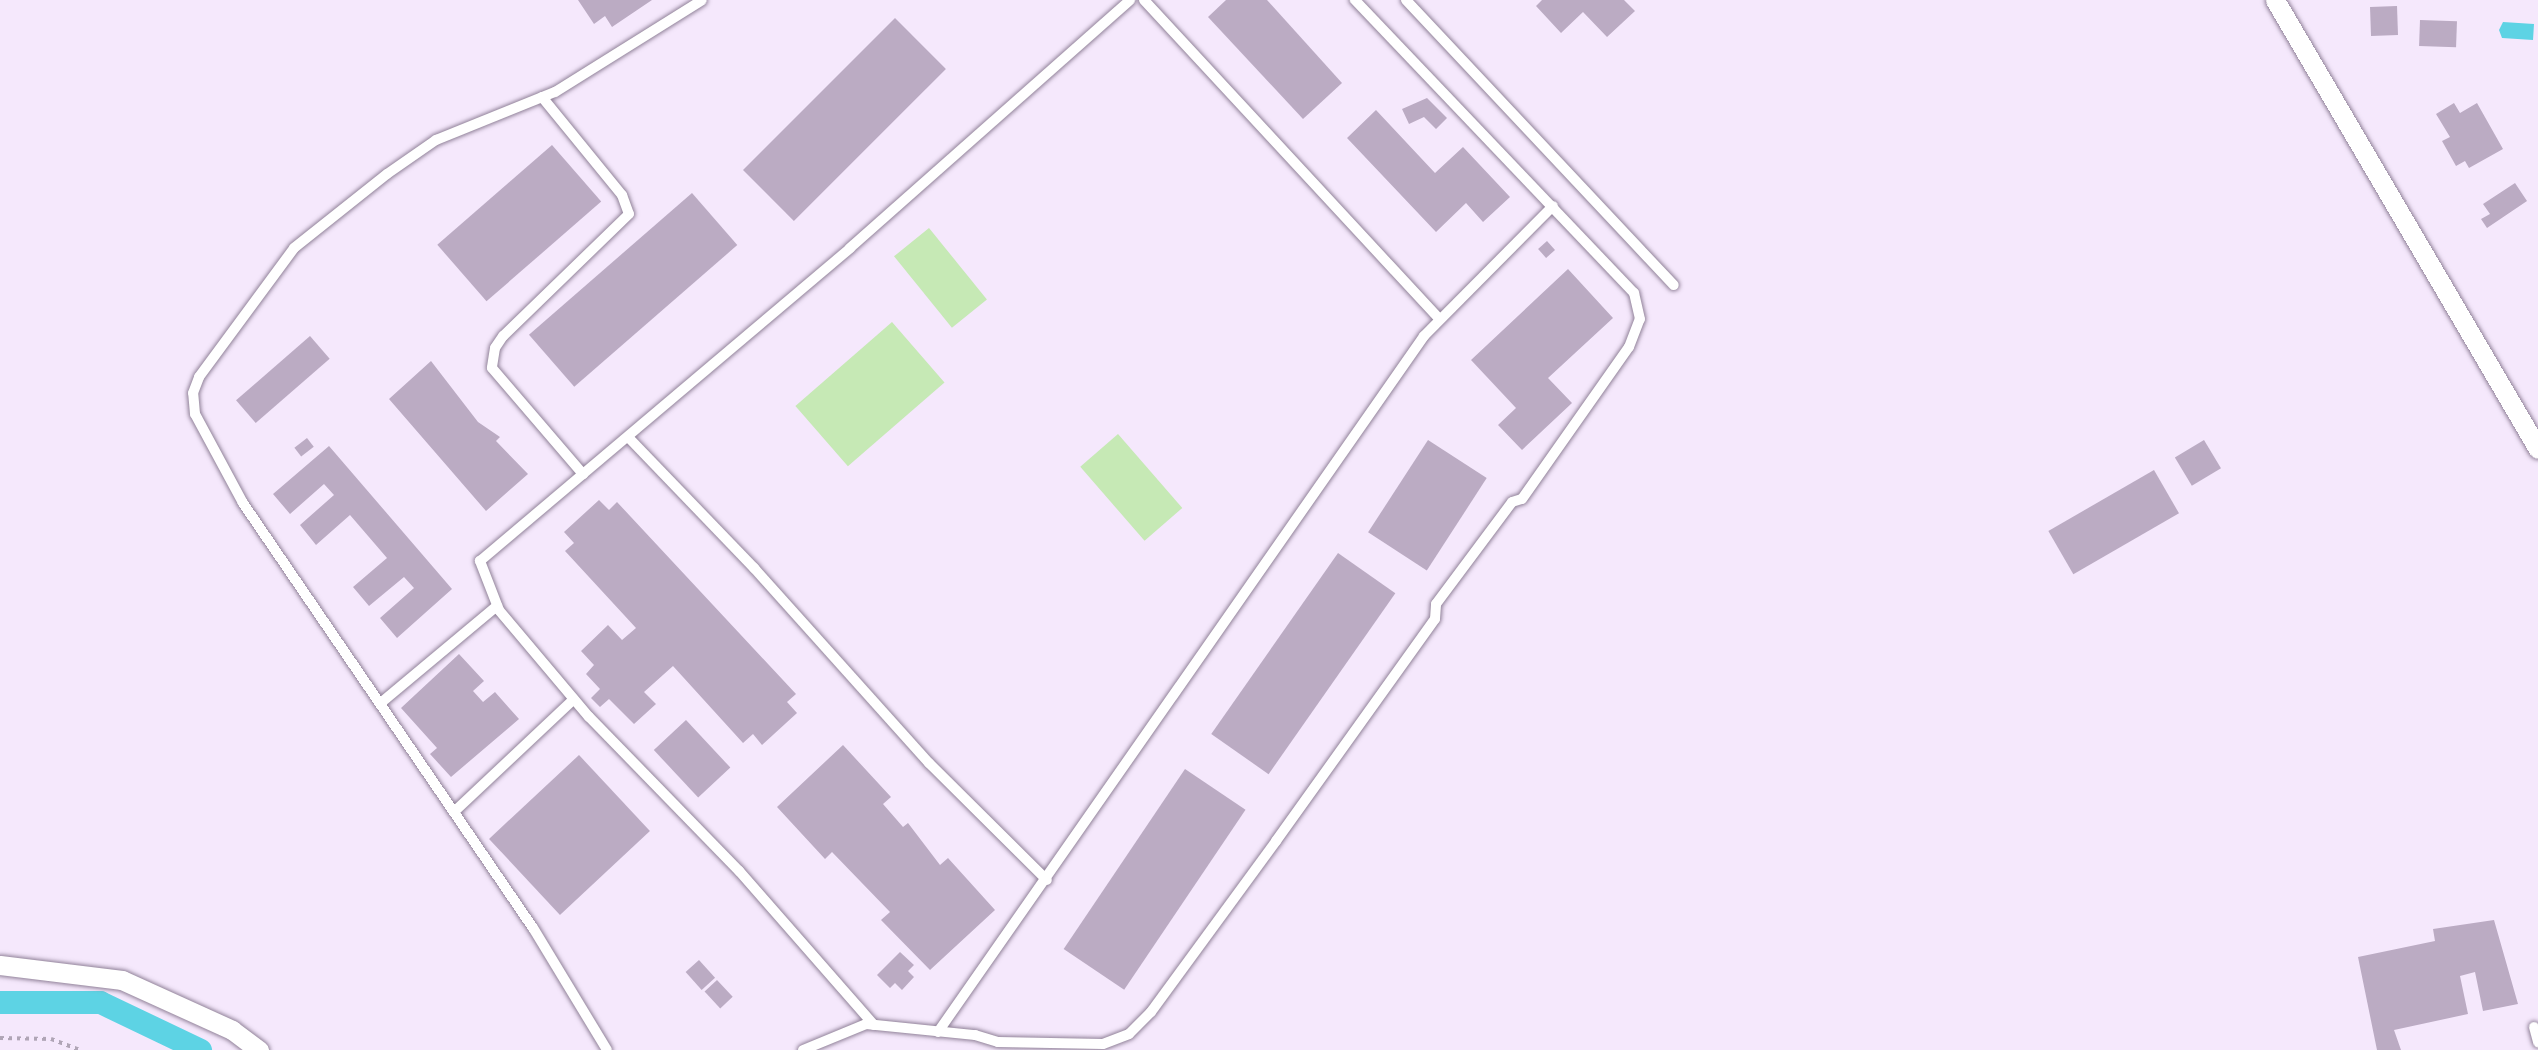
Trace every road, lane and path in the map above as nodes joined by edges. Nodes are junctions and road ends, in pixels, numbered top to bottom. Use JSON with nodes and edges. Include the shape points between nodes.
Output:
{"nodes":[{"id":1,"x":702,"y":0,"type":"edge"},
{"id":2,"x":1130,"y":0,"type":"edge"},
{"id":3,"x":1144,"y":0,"type":"edge"},
{"id":4,"x":1355,"y":0,"type":"edge"},
{"id":5,"x":1406,"y":0,"type":"edge"},
{"id":6,"x":2275,"y":0,"type":"edge"},
{"id":7,"x":542,"y":97,"type":"junction"},
{"id":8,"x":1553,"y":206,"type":"junction"},
{"id":9,"x":1674,"y":285,"type":"dead end"},
{"id":10,"x":1438,"y":318,"type":"junction"},
{"id":11,"x":628,"y":437,"type":"junction"},
{"id":12,"x":2538,"y":449,"type":"edge"},
{"id":13,"x":583,"y":474,"type":"junction"},
{"id":14,"x":497,"y":606,"type":"junction"},
{"id":15,"x":574,"y":699,"type":"junction"},
{"id":16,"x":382,"y":702,"type":"junction"},
{"id":17,"x":455,"y":811,"type":"junction"},
{"id":18,"x":1047,"y":880,"type":"junction"},
{"id":19,"x":0,"y":965,"type":"edge"},
{"id":20,"x":874,"y":1025,"type":"junction"},
{"id":21,"x":2534,"y":1027,"type":"dead end"},
{"id":22,"x":938,"y":1032,"type":"junction"},
{"id":23,"x":0,"y":1038,"type":"edge"},
{"id":24,"x":2538,"y":1042,"type":"edge"},
{"id":25,"x":79,"y":1050,"type":"edge"},
{"id":26,"x":259,"y":1050,"type":"edge"},
{"id":27,"x":607,"y":1050,"type":"edge"},
{"id":28,"x":803,"y":1050,"type":"edge"}],
"edges":[{"from":1,"to":7,"type":"lane"},
{"from":2,"to":11,"type":"lane"},
{"from":3,"to":10,"type":"lane"},
{"from":4,"to":8,"type":"lane"},
{"from":5,"to":9,"type":"lane"},
{"from":6,"to":12,"type":"street"},
{"from":7,"to":13,"type":"lane","via":[[622,195],[629,214],[503,336],[495,348],[492,368]]},
{"from":7,"to":16,"type":"lane","via":[[436,140],[294,248],[193,393],[195,414],[243,503]]},
{"from":8,"to":10,"type":"lane"},
{"from":8,"to":22,"type":"lane","via":[[1634,293],[1640,319],[1629,347],[1522,499],[1513,502],[1436,604],[1434,619],[1388,686],[1151,1012],[1129,1034],[1103,1044],[998,1042]]},
{"from":10,"to":18,"type":"lane"},
{"from":11,"to":13,"type":"lane"},
{"from":11,"to":18,"type":"lane","via":[[754,568],[929,763]]},
{"from":13,"to":14,"type":"lane","via":[[480,561]]},
{"from":14,"to":15,"type":"lane"},
{"from":14,"to":16,"type":"lane"},
{"from":15,"to":17,"type":"lane"},
{"from":15,"to":20,"type":"lane","via":[[739,871]]},
{"from":16,"to":17,"type":"lane"},
{"from":17,"to":27,"type":"lane"},
{"from":18,"to":22,"type":"lane"},
{"from":19,"to":26,"type":"street","via":[[122,980],[232,1030]]},
{"from":20,"to":22,"type":"lane"},
{"from":20,"to":28,"type":"lane","via":[[866,1024]]},
{"from":21,"to":24,"type":"lane"},
{"from":23,"to":25,"type":"path","via":[[51,1039]]}]}
